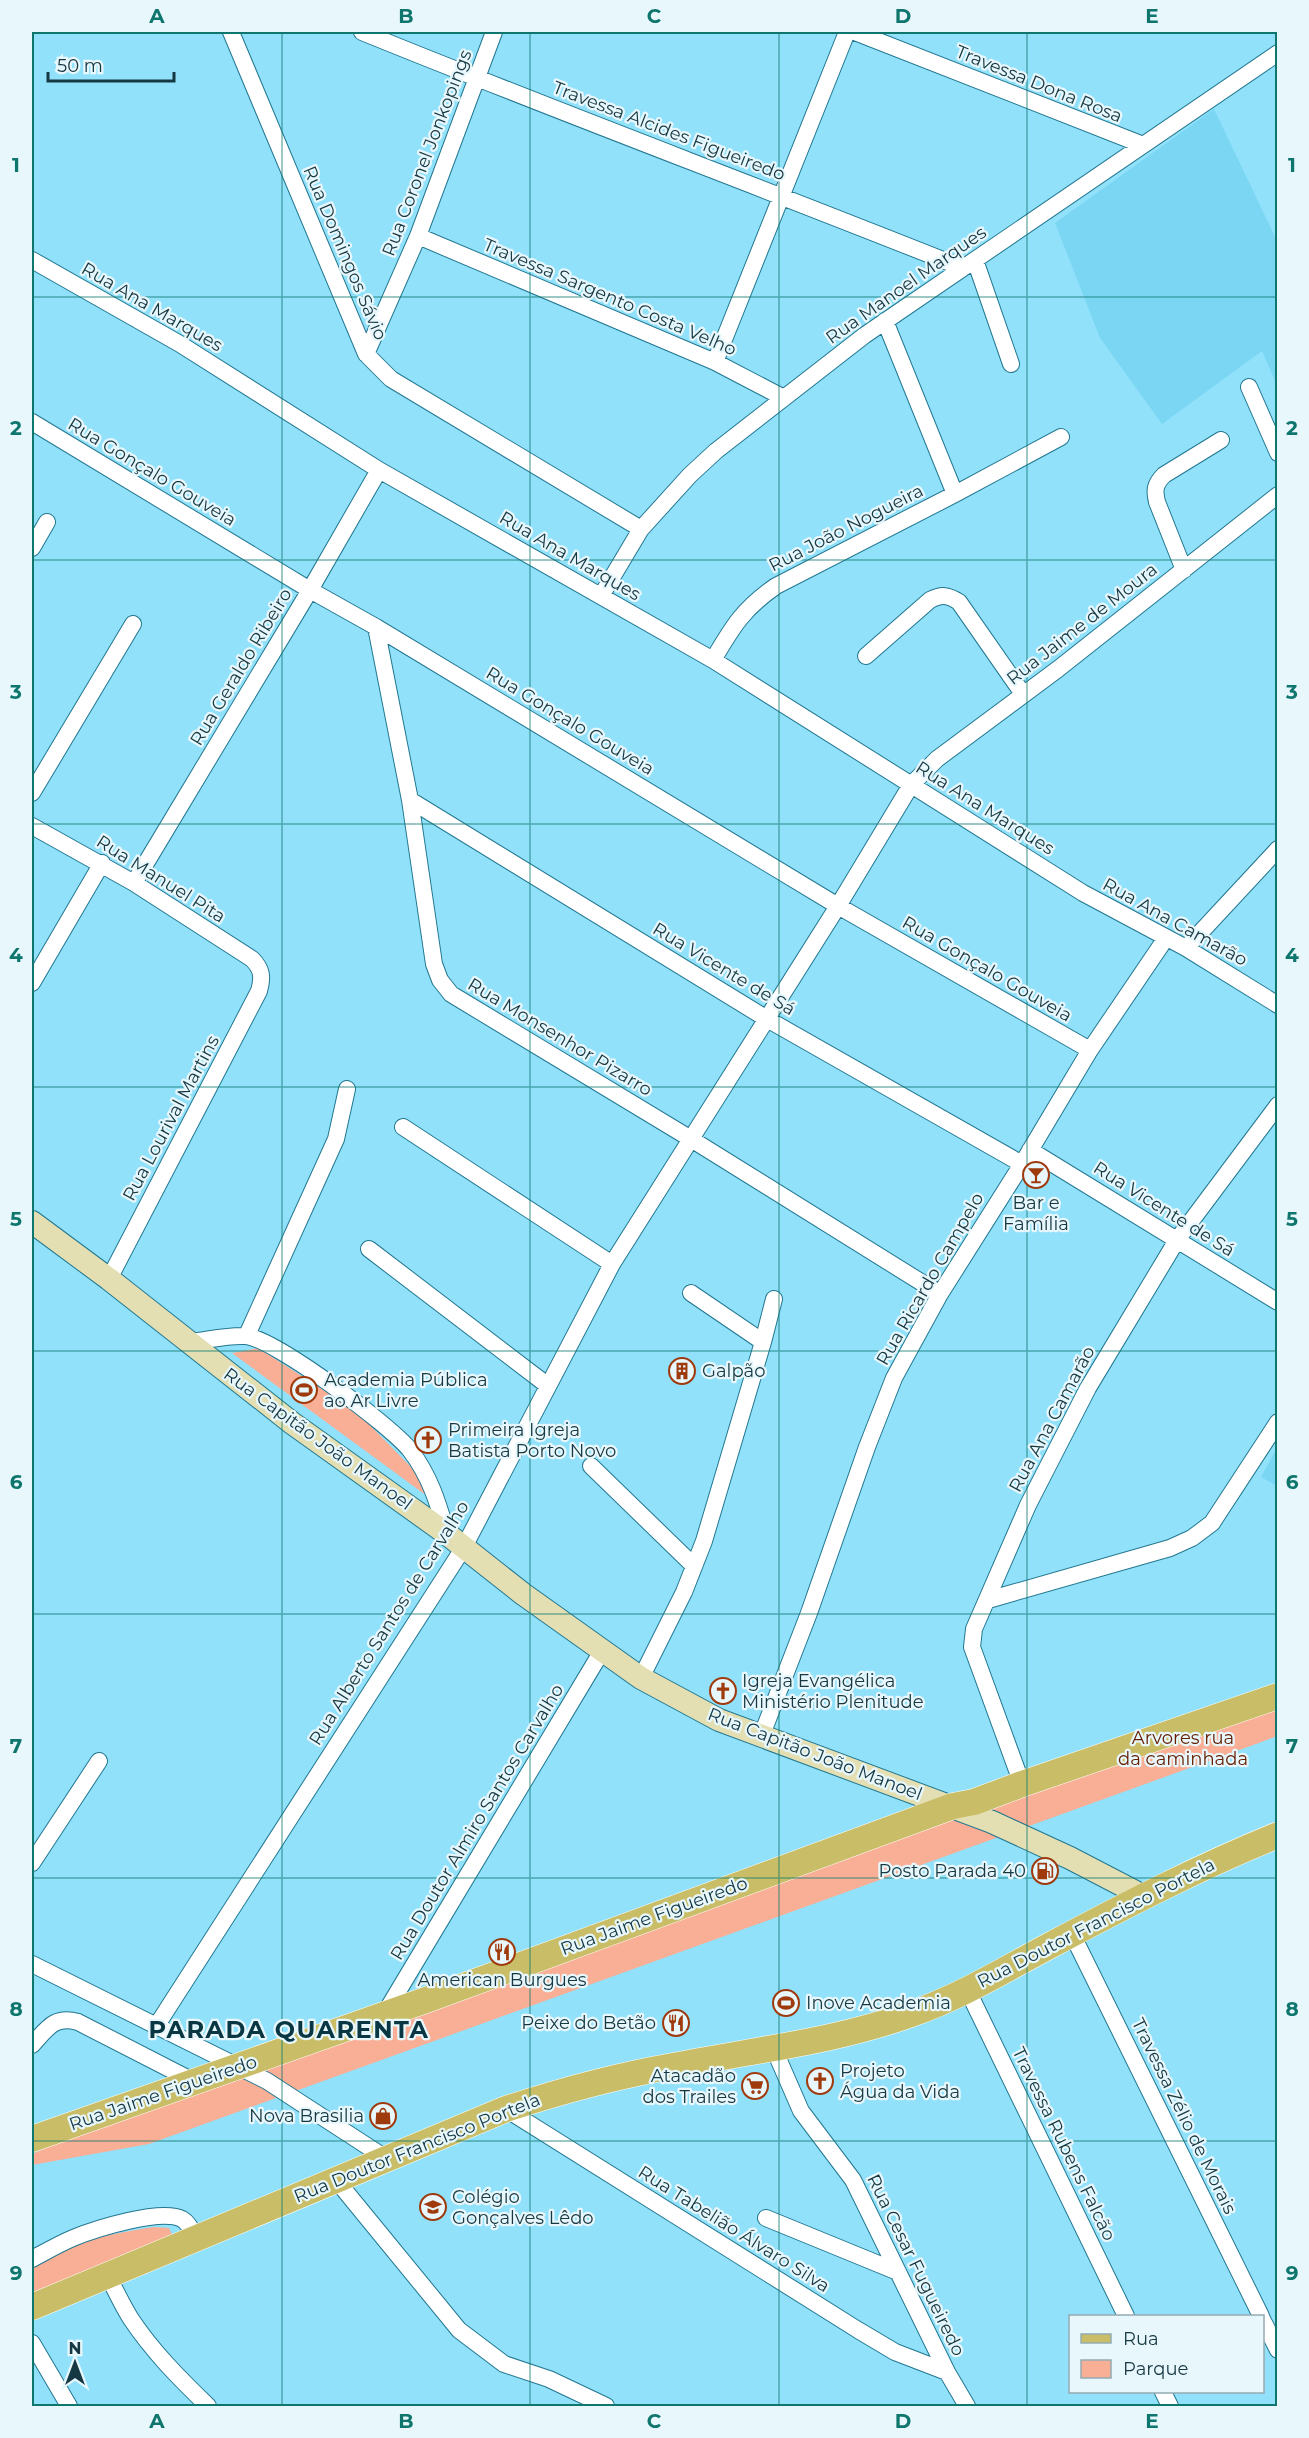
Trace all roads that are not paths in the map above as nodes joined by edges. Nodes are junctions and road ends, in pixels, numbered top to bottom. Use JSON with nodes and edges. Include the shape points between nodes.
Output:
{"nodes":[{"id":1,"x":231,"y":32,"type":"edge"},
{"id":2,"x":362,"y":32,"type":"edge"},
{"id":3,"x":495,"y":32,"type":"edge"},
{"id":4,"x":846,"y":32,"type":"edge"},
{"id":5,"x":855,"y":32,"type":"edge"},
{"id":6,"x":1278,"y":53,"type":"edge"},
{"id":7,"x":476,"y":78,"type":"junction"},
{"id":8,"x":1143,"y":145,"type":"junction"},
{"id":9,"x":782,"y":195,"type":"junction"},
{"id":10,"x":418,"y":236,"type":"junction"},
{"id":11,"x":32,"y":261,"type":"edge"},
{"id":12,"x":969,"y":264,"type":"junction"},
{"id":13,"x":885,"y":321,"type":"junction"},
{"id":14,"x":366,"y":354,"type":"junction"},
{"id":15,"x":716,"y":362,"type":"junction"},
{"id":16,"x":1011,"y":364,"type":"dead end"},
{"id":17,"x":1249,"y":387,"type":"dead end"},
{"id":18,"x":784,"y":398,"type":"junction"},
{"id":19,"x":32,"y":422,"type":"edge"},
{"id":20,"x":1061,"y":437,"type":"dead end"},
{"id":21,"x":1221,"y":440,"type":"dead end"},
{"id":22,"x":1278,"y":453,"type":"edge"},
{"id":23,"x":379,"y":470,"type":"junction"},
{"id":24,"x":955,"y":494,"type":"junction"},
{"id":25,"x":1278,"y":495,"type":"edge"},
{"id":26,"x":47,"y":522,"type":"dead end"},
{"id":27,"x":641,"y":529,"type":"junction"},
{"id":28,"x":32,"y":548,"type":"edge"},
{"id":29,"x":1184,"y":570,"type":"junction"},
{"id":30,"x":310,"y":590,"type":"junction"},
{"id":31,"x":601,"y":596,"type":"junction"},
{"id":32,"x":133,"y":624,"type":"dead end"},
{"id":33,"x":376,"y":627,"type":"junction"},
{"id":34,"x":866,"y":656,"type":"dead end"},
{"id":35,"x":713,"y":660,"type":"junction"},
{"id":36,"x":1023,"y":694,"type":"junction"},
{"id":37,"x":911,"y":785,"type":"junction"},
{"id":38,"x":32,"y":793,"type":"edge"},
{"id":39,"x":410,"y":800,"type":"junction"},
{"id":40,"x":32,"y":826,"type":"edge"},
{"id":41,"x":1278,"y":849,"type":"edge"},
{"id":42,"x":102,"y":863,"type":"junction"},
{"id":43,"x":134,"y":883,"type":"junction"},
{"id":44,"x":1083,"y":893,"type":"joint"},
{"id":45,"x":838,"y":906,"type":"junction"},
{"id":46,"x":1167,"y":938,"type":"junction"},
{"id":47,"x":1186,"y":948,"type":"junction"},
{"id":48,"x":262,"y":975,"type":"joint"},
{"id":49,"x":32,"y":983,"type":"edge"},
{"id":50,"x":1278,"y":1005,"type":"edge"},
{"id":51,"x":767,"y":1019,"type":"junction"},
{"id":52,"x":1090,"y":1050,"type":"junction"},
{"id":53,"x":347,"y":1089,"type":"dead end"},
{"id":54,"x":1278,"y":1105,"type":"edge"},
{"id":55,"x":403,"y":1127,"type":"dead end"},
{"id":56,"x":692,"y":1139,"type":"junction"},
{"id":57,"x":1026,"y":1157,"type":"junction"},
{"id":58,"x":32,"y":1222,"type":"edge"},
{"id":59,"x":1177,"y":1240,"type":"junction"},
{"id":60,"x":369,"y":1249,"type":"dead end"},
{"id":61,"x":612,"y":1264,"type":"junction"},
{"id":62,"x":109,"y":1279,"type":"junction"},
{"id":63,"x":691,"y":1293,"type":"dead end"},
{"id":64,"x":940,"y":1294,"type":"junction"},
{"id":65,"x":774,"y":1299,"type":"dead end"},
{"id":66,"x":1278,"y":1302,"type":"edge"},
{"id":67,"x":247,"y":1335,"type":"junction"},
{"id":68,"x":190,"y":1342,"type":"junction"},
{"id":69,"x":763,"y":1342,"type":"junction"},
{"id":70,"x":547,"y":1385,"type":"junction"},
{"id":71,"x":1278,"y":1422,"type":"edge"},
{"id":72,"x":591,"y":1466,"type":"dead end"},
{"id":73,"x":456,"y":1540,"type":"junction"},
{"id":74,"x":693,"y":1566,"type":"junction"},
{"id":75,"x":988,"y":1600,"type":"junction"},
{"id":76,"x":602,"y":1651,"type":"junction"},
{"id":77,"x":641,"y":1678,"type":"junction"},
{"id":78,"x":1278,"y":1696,"type":"edge"},
{"id":79,"x":761,"y":1737,"type":"junction"},
{"id":80,"x":99,"y":1761,"type":"dead end"},
{"id":81,"x":1022,"y":1784,"type":"junction"},
{"id":82,"x":953,"y":1806,"type":"junction"},
{"id":83,"x":1278,"y":1835,"type":"edge"},
{"id":84,"x":32,"y":1863,"type":"edge"},
{"id":85,"x":1145,"y":1897,"type":"junction"},
{"id":86,"x":1072,"y":1934,"type":"junction"},
{"id":87,"x":32,"y":1964,"type":"edge"},
{"id":88,"x":968,"y":1989,"type":"junction"},
{"id":89,"x":385,"y":2013,"type":"junction"},
{"id":90,"x":157,"y":2025,"type":"junction"},
{"id":91,"x":32,"y":2045,"type":"edge"},
{"id":92,"x":774,"y":2049,"type":"junction"},
{"id":93,"x":242,"y":2067,"type":"junction"},
{"id":94,"x":195,"y":2082,"type":"junction"},
{"id":95,"x":506,"y":2109,"type":"junction"},
{"id":96,"x":32,"y":2139,"type":"edge"},
{"id":97,"x":387,"y":2158,"type":"junction"},
{"id":98,"x":337,"y":2181,"type":"junction"},
{"id":99,"x":766,"y":2218,"type":"dead end"},
{"id":100,"x":196,"y":2238,"type":"junction"},
{"id":101,"x":32,"y":2259,"type":"edge"},
{"id":102,"x":898,"y":2272,"type":"junction"},
{"id":103,"x":107,"y":2274,"type":"junction"},
{"id":104,"x":32,"y":2307,"type":"edge"},
{"id":105,"x":1126,"y":2315,"type":"edge"},
{"id":106,"x":1261,"y":2315,"type":"edge"},
{"id":107,"x":1264,"y":2322,"type":"edge"},
{"id":108,"x":32,"y":2343,"type":"edge"},
{"id":109,"x":1278,"y":2350,"type":"edge"},
{"id":110,"x":946,"y":2372,"type":"junction"},
{"id":111,"x":69,"y":2406,"type":"edge"},
{"id":112,"x":208,"y":2406,"type":"edge"},
{"id":113,"x":606,"y":2406,"type":"edge"},
{"id":114,"x":967,"y":2406,"type":"edge"}],
"edges":[{"from":1,"to":14,"type":"street","name":"Rua Domingos Sávio"},
{"from":2,"to":7,"type":"street","name":"Travessa Alcides Figueiredo"},
{"from":3,"to":7,"type":"street","name":"Rua Coronel Jonkopings"},
{"from":4,"to":9,"type":"street"},
{"from":5,"to":8,"type":"street","name":"Travessa Dona Rosa"},
{"from":6,"to":8,"type":"street","name":"Rua Manoel Marques"},
{"from":7,"to":9,"type":"street","name":"Travessa Alcides Figueiredo"},
{"from":7,"to":10,"type":"street","name":"Rua Coronel Jonkopings"},
{"from":8,"to":12,"type":"street","name":"Rua Manoel Marques"},
{"from":9,"to":12,"type":"street","name":"Travessa Alcides Figueiredo"},
{"from":9,"to":15,"type":"street"},
{"from":10,"to":14,"type":"street","name":"Rua Coronel Jonkopings"},
{"from":10,"to":15,"type":"street","name":"Travessa Sargento Costa Velho"},
{"from":11,"to":23,"type":"street","name":"Rua Ana Marques","via":[[180,344]]},
{"from":12,"to":13,"type":"street","name":"Rua Manoel Marques"},
{"from":12,"to":16,"type":"street"},
{"from":13,"to":18,"type":"street","name":"Rua Manoel Marques"},
{"from":13,"to":24,"type":"street"},
{"from":14,"to":27,"type":"street","name":"Rua Domingos Sávio","via":[[391,379]]},
{"from":15,"to":18,"type":"street","name":"Travessa Sargento Costa Velho"},
{"from":17,"to":22,"type":"street"},
{"from":18,"to":27,"type":"street","name":"Rua Manoel Marques","via":[[707,459]]},
{"from":19,"to":30,"type":"street","name":"Rua Gonçalo Gouveia"},
{"from":20,"to":24,"type":"street","name":"Rua João Nogueira"},
{"from":21,"to":29,"type":"street","via":[[1156,483],[1157,502]]},
{"from":23,"to":30,"type":"street","name":"Rua Geraldo Ribeiro"},
{"from":23,"to":31,"type":"street","name":"Rua Ana Marques"},
{"from":24,"to":35,"type":"street","name":"Rua João Nogueira","via":[[752,602]]},
{"from":25,"to":29,"type":"street","name":"Rua Jaime de Moura"},
{"from":26,"to":28,"type":"street"},
{"from":27,"to":31,"type":"street","name":"Rua Manoel Marques"},
{"from":29,"to":36,"type":"street","name":"Rua Jaime de Moura"},
{"from":30,"to":33,"type":"street","name":"Rua Gonçalo Gouveia"},
{"from":30,"to":43,"type":"street","name":"Rua Geraldo Ribeiro"},
{"from":31,"to":35,"type":"street","name":"Rua Ana Marques"},
{"from":32,"to":38,"type":"street"},
{"from":33,"to":39,"type":"street","name":"Rua Monsenhor Pizarro"},
{"from":33,"to":45,"type":"street","name":"Rua Gonçalo Gouveia"},
{"from":34,"to":36,"type":"street","via":[[930,600],[949,596],[959,602]]},
{"from":35,"to":37,"type":"street","name":"Rua Ana Marques"},
{"from":36,"to":37,"type":"street","name":"Rua Jaime de Moura","via":[[937,759]]},
{"from":37,"to":44,"type":"street","name":"Rua Ana Marques"},
{"from":37,"to":45,"type":"street","name":"Rua Jaime de Moura"},
{"from":39,"to":51,"type":"street","name":"Rua Vicente de Sá"},
{"from":39,"to":56,"type":"street","name":"Rua Monsenhor Pizarro","via":[[434,964],[451,994]]},
{"from":40,"to":42,"type":"street","name":"Rua Manuel Pita"},
{"from":41,"to":47,"type":"street"},
{"from":42,"to":43,"type":"street","name":"Rua Manuel Pita"},
{"from":42,"to":49,"type":"street"},
{"from":43,"to":48,"type":"street","name":"Rua Manuel Pita","via":[[252,959]]},
{"from":44,"to":46,"type":"street","name":"Rua Ana Camarão"},
{"from":45,"to":51,"type":"street","name":"Rua Jaime de Moura"},
{"from":45,"to":52,"type":"street","name":"Rua Gonçalo Gouveia"},
{"from":46,"to":47,"type":"street","name":"Rua Ana Camarão"},
{"from":46,"to":52,"type":"street","name":"Rua Ricardo Campelo"},
{"from":47,"to":50,"type":"street","name":"Rua Ana Camarão"},
{"from":48,"to":62,"type":"street","name":"Rua Lourival Martins","via":[[259,991]]},
{"from":51,"to":56,"type":"street","name":"Rua Alberto Santos de Carvalho"},
{"from":51,"to":57,"type":"street","name":"Rua Vicente de Sá"},
{"from":52,"to":57,"type":"street","name":"Rua Ricardo Campelo"},
{"from":53,"to":67,"type":"street","via":[[336,1139]]},
{"from":54,"to":59,"type":"street","name":"Rua Ana Camarão"},
{"from":55,"to":61,"type":"street"},
{"from":56,"to":61,"type":"street","name":"Rua Alberto Santos de Carvalho"},
{"from":56,"to":64,"type":"street","name":"Rua Monsenhor Pizarro"},
{"from":57,"to":59,"type":"street","name":"Rua Vicente de Sá"},
{"from":57,"to":64,"type":"street","name":"Rua Ricardo Campelo"},
{"from":58,"to":62,"type":"main road","name":"Rua Capitão João Manoel"},
{"from":59,"to":66,"type":"street","name":"Rua Vicente de Sá"},
{"from":59,"to":75,"type":"street","name":"Rua Ana Camarão","via":[[1057,1445]]},
{"from":60,"to":70,"type":"street"},
{"from":61,"to":70,"type":"street","name":"Rua Alberto Santos de Carvalho"},
{"from":62,"to":68,"type":"main road","name":"Rua Capitão João Manoel"},
{"from":63,"to":69,"type":"street"},
{"from":64,"to":79,"type":"street","name":"Rua Ricardo Campelo","via":[[894,1378]]},
{"from":65,"to":69,"type":"street"},
{"from":67,"to":68,"type":"street","name":"Rua Capitão João Manoel"},
{"from":67,"to":73,"type":"street","name":"Rua Capitão João Manoel","via":[[301,1364],[377,1417],[409,1449],[434,1487]]},
{"from":68,"to":73,"type":"main road","name":"Rua Capitão João Manoel","via":[[292,1423]]},
{"from":69,"to":74,"type":"street","via":[[707,1533]]},
{"from":70,"to":73,"type":"street","name":"Rua Alberto Santos de Carvalho"},
{"from":71,"to":75,"type":"street","via":[[1225,1506],[1212,1523],[1192,1538],[1170,1548]]},
{"from":72,"to":74,"type":"street"},
{"from":73,"to":76,"type":"main road","name":"Rua Capitão João Manoel"},
{"from":73,"to":90,"type":"street","name":"Rua Alberto Santos de Carvalho"},
{"from":74,"to":77,"type":"street"},
{"from":75,"to":81,"type":"street","name":"Rua Ana Camarão","via":[[974,1629],[972,1647]]},
{"from":76,"to":77,"type":"main road","name":"Rua Capitão João Manoel"},
{"from":76,"to":89,"type":"street","name":"Rua Doutor Almiro Santos Carvalho"},
{"from":77,"to":79,"type":"main road","name":"Rua Capitão João Manoel","via":[[719,1720]]},
{"from":78,"to":81,"type":"main road","name":"Rua Jaime Figueiredo"},
{"from":79,"to":82,"type":"main road","name":"Rua Capitão João Manoel"},
{"from":80,"to":84,"type":"street"},
{"from":81,"to":82,"type":"main road","name":"Rua Jaime Figueiredo"},
{"from":82,"to":85,"type":"main road","name":"Rua Capitão João Manoel","via":[[1070,1858]]},
{"from":82,"to":89,"type":"main road","name":"Rua Jaime Figueiredo"},
{"from":83,"to":85,"type":"main road","name":"Rua Doutor Francisco Portela"},
{"from":85,"to":86,"type":"main road","name":"Rua Doutor Francisco Portela"},
{"from":86,"to":88,"type":"main road","name":"Rua Doutor Francisco Portela"},
{"from":86,"to":106,"type":"street","name":"Travessa Zélio de Morais"},
{"from":87,"to":90,"type":"street"},
{"from":88,"to":92,"type":"main road","name":"Rua Doutor Francisco Portela","via":[[884,2023]]},
{"from":88,"to":105,"type":"street","name":"Travessa Rubens Falcão"},
{"from":89,"to":93,"type":"main road","name":"Rua Jaime Figueiredo"},
{"from":90,"to":93,"type":"street"},
{"from":91,"to":94,"type":"street","via":[[56,2021],[67,2019]]},
{"from":92,"to":95,"type":"main road","name":"Rua Doutor Francisco Portela","via":[[628,2075]]},
{"from":92,"to":102,"type":"street","name":"Rua Cesar Fugueiredo","via":[[801,2111],[853,2180]]},
{"from":93,"to":94,"type":"main road","name":"Rua Jaime Figueiredo"},
{"from":93,"to":97,"type":"street"},
{"from":94,"to":96,"type":"main road","name":"Rua Jaime Figueiredo"},
{"from":95,"to":97,"type":"main road","name":"Rua Doutor Francisco Portela"},
{"from":95,"to":110,"type":"street","name":"Rua Tabelião Álvaro Silva","via":[[858,2330],[895,2352]]},
{"from":97,"to":98,"type":"main road","name":"Rua Doutor Francisco Portela"},
{"from":98,"to":100,"type":"main road","name":"Rua Doutor Francisco Portela"},
{"from":98,"to":113,"type":"street","via":[[459,2330],[504,2364],[549,2379]]},
{"from":99,"to":102,"type":"street","name":"Rua Tabelião Álvaro Silva"},
{"from":100,"to":101,"type":"street","via":[[184,2220],[157,2217],[73,2238]]},
{"from":100,"to":103,"type":"main road","name":"Rua Doutor Francisco Portela"},
{"from":102,"to":110,"type":"street","name":"Rua Cesar Fugueiredo"},
{"from":103,"to":104,"type":"main road","name":"Rua Doutor Francisco Portela"},
{"from":103,"to":112,"type":"street","via":[[147,2342]]},
{"from":107,"to":109,"type":"street","name":"Travessa Zélio de Morais"},
{"from":108,"to":111,"type":"street"},
{"from":110,"to":114,"type":"street","name":"Rua Cesar Fugueiredo"}]}
